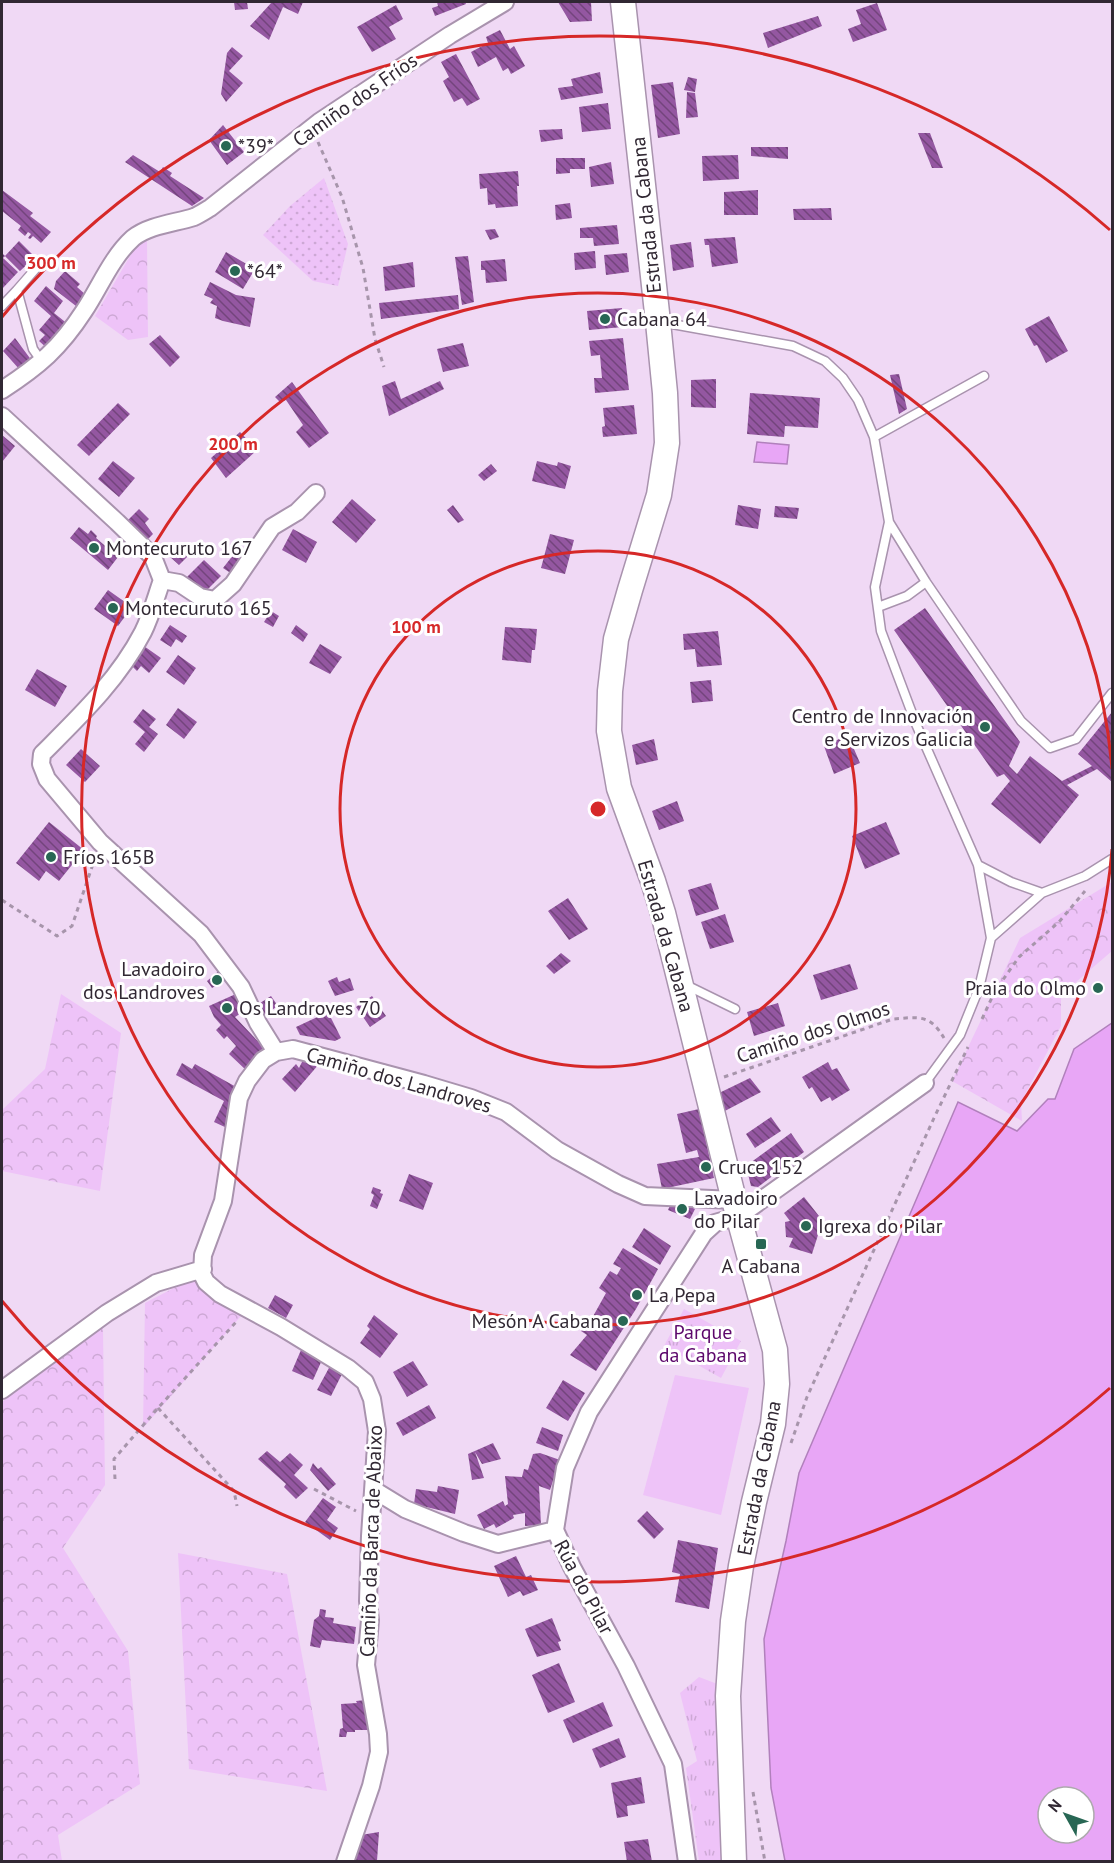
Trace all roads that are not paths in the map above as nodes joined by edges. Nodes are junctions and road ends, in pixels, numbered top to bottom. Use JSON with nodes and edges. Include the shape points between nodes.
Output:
{"nodes":[{"id":1,"x":505,"y":2,"type":"edge"},
{"id":2,"x":622,"y":4,"type":"edge"},
{"id":3,"x":38,"y":266,"type":"dead end"},
{"id":4,"x":17,"y":290,"type":"junction"},
{"id":5,"x":2,"y":306,"type":"edge"},
{"id":6,"x":658,"y":322,"type":"junction"},
{"id":7,"x":42,"y":362,"type":"junction"},
{"id":8,"x":984,"y":376,"type":"dead end"},
{"id":9,"x":2,"y":390,"type":"edge"},
{"id":10,"x":2,"y":416,"type":"edge"},
{"id":11,"x":874,"y":437,"type":"junction"},
{"id":12,"x":316,"y":493,"type":"dead end"},
{"id":13,"x":889,"y":522,"type":"junction"},
{"id":14,"x":162,"y":580,"type":"junction"},
{"id":15,"x":926,"y":582,"type":"junction"},
{"id":16,"x":878,"y":607,"type":"junction"},
{"id":17,"x":1113,"y":693,"type":"edge"},
{"id":18,"x":1113,"y":859,"type":"edge"},
{"id":19,"x":978,"y":865,"type":"junction"},
{"id":20,"x":1042,"y":893,"type":"junction"},
{"id":21,"x":991,"y":938,"type":"junction"},
{"id":22,"x":680,"y":982,"type":"junction"},
{"id":23,"x":735,"y":1009,"type":"dead end"},
{"id":24,"x":276,"y":1052,"type":"junction"},
{"id":25,"x":925,"y":1083,"type":"joint"},
{"id":26,"x":736,"y":1208,"type":"junction"},
{"id":27,"x":202,"y":1269,"type":"junction"},
{"id":28,"x":2,"y":1390,"type":"edge"},
{"id":29,"x":374,"y":1490,"type":"junction"},
{"id":30,"x":555,"y":1530,"type":"junction"},
{"id":31,"x":345,"y":1862,"type":"edge"},
{"id":32,"x":687,"y":1862,"type":"edge"},
{"id":33,"x":734,"y":1862,"type":"edge"}],
"edges":[{"from":1,"to":7,"type":"street","name":"Camiño dos Fríos","via":[[312,128],[210,208],[134,237],[116,257],[84,311]]},
{"from":2,"to":6,"type":"main road","name":"Estrada da Cabana"},
{"from":3,"to":4,"type":"lane"},
{"from":4,"to":5,"type":"lane"},
{"from":4,"to":7,"type":"lane","via":[[33,350]]},
{"from":6,"to":11,"type":"lane","via":[[793,346],[825,361],[858,400]]},
{"from":6,"to":22,"type":"main road","name":"Estrada da Cabana","via":[[667,443],[659,495],[616,639],[609,731],[618,788],[653,882]]},
{"from":7,"to":9,"type":"street","name":"Camiño dos Fríos"},
{"from":8,"to":11,"type":"lane"},
{"from":10,"to":14,"type":"street","via":[[153,557]]},
{"from":11,"to":13,"type":"lane"},
{"from":12,"to":14,"type":"street","via":[[297,512],[272,527],[233,584],[215,600]]},
{"from":13,"to":15,"type":"lane"},
{"from":13,"to":16,"type":"lane","via":[[874,587]]},
{"from":14,"to":24,"type":"street","via":[[144,631],[118,673],[42,754],[40,764],[47,779],[100,842],[201,934],[241,987]]},
{"from":15,"to":16,"type":"lane","via":[[907,596]]},
{"from":15,"to":17,"type":"lane","via":[[1021,722],[1050,748],[1076,739]]},
{"from":16,"to":19,"type":"lane","via":[[881,631],[915,724]]},
{"from":18,"to":20,"type":"lane","via":[[1085,876]]},
{"from":19,"to":20,"type":"lane"},
{"from":19,"to":21,"type":"lane"},
{"from":20,"to":21,"type":"lane"},
{"from":21,"to":25,"type":"lane","via":[[979,988],[960,1035]]},
{"from":22,"to":23,"type":"lane"},
{"from":22,"to":26,"type":"main road","name":"Estrada da Cabana"},
{"from":24,"to":26,"type":"street","name":"Camiño dos Landroves","via":[[293,1050],[471,1098],[506,1112],[557,1150],[645,1196]]},
{"from":24,"to":27,"type":"street","via":[[263,1060],[239,1098],[223,1201],[203,1255]]},
{"from":25,"to":26,"type":"street","name":"Rúa do Pilar"},
{"from":26,"to":30,"type":"street","name":"Rúa do Pilar","via":[[704,1233],[589,1412],[566,1468]]},
{"from":26,"to":33,"type":"main road","name":"Estrada da Cabana","via":[[775,1350],[777,1384],[773,1424],[741,1566],[733,1621],[728,1696]]},
{"from":27,"to":28,"type":"street","via":[[156,1283],[107,1313]]},
{"from":27,"to":29,"type":"street","name":"Camiño da Barca de Abaixo","via":[[206,1282],[219,1293],[281,1327],[365,1382],[377,1431]]},
{"from":29,"to":30,"type":"street","via":[[405,1509],[498,1544]]},
{"from":29,"to":31,"type":"street","name":"Camiño da Barca de Abaixo","via":[[366,1665],[380,1752]]},
{"from":30,"to":32,"type":"street","name":"Rúa do Pilar","via":[[673,1764]]}]}
